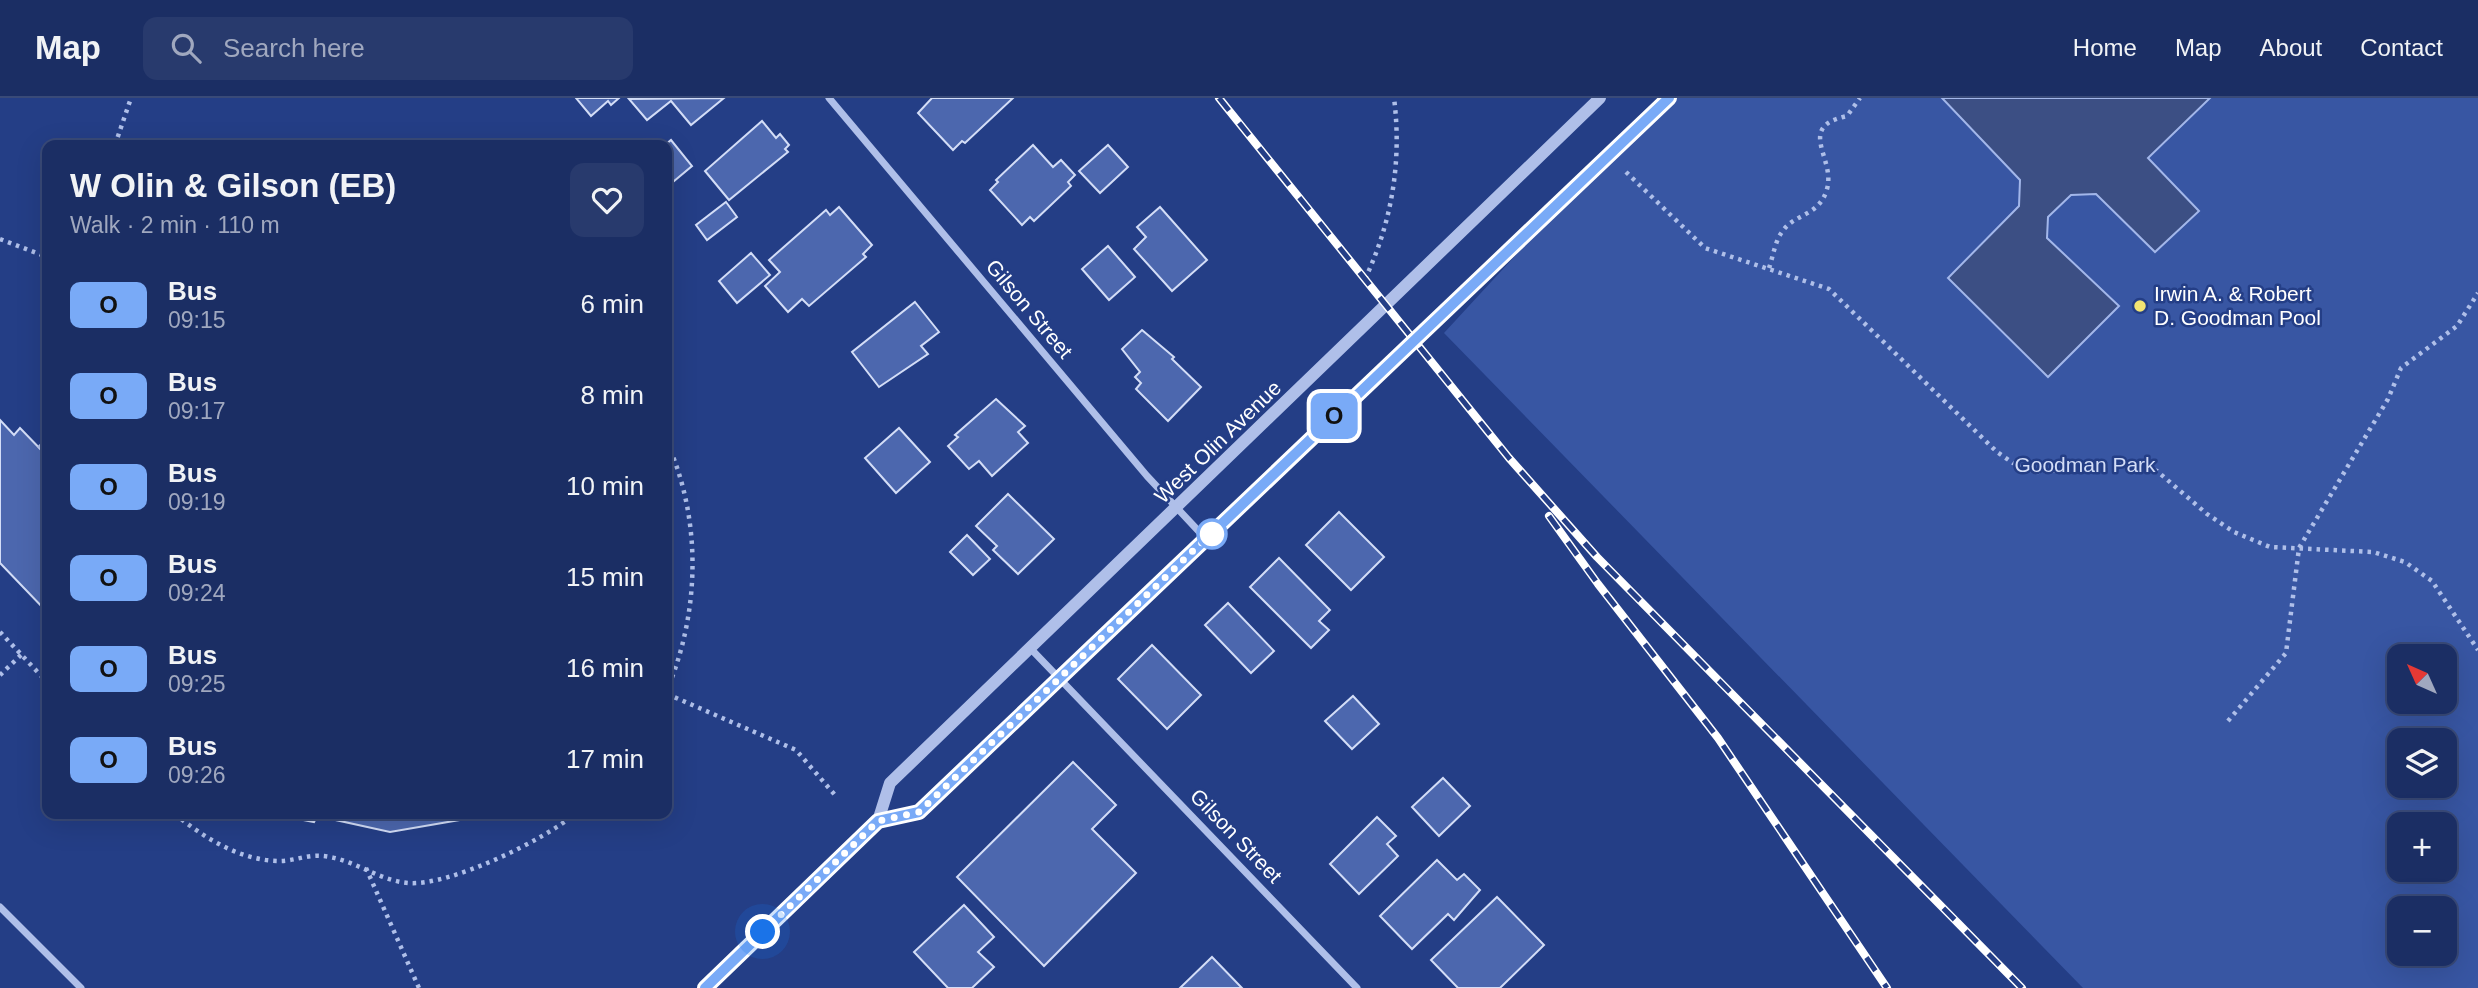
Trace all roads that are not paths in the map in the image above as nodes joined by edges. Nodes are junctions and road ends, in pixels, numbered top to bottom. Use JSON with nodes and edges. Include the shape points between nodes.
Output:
{"nodes":[{"id":1,"x":829,"y":98,"type":"edge"},
{"id":2,"x":1600,"y":98,"type":"edge"},
{"id":3,"x":1668,"y":98,"type":"edge"},
{"id":4,"x":1177,"y":508,"type":"junction"},
{"id":5,"x":1206,"y":539,"type":"junction"},
{"id":6,"x":1031,"y":649,"type":"junction"},
{"id":7,"x":1060,"y":678,"type":"junction"},
{"id":8,"x":878,"y":821,"type":"junction"},
{"id":9,"x":0,"y":907,"type":"edge"},
{"id":10,"x":81,"y":988,"type":"edge"},
{"id":11,"x":705,"y":988,"type":"edge"},
{"id":12,"x":1357,"y":988,"type":"edge"}],
"edges":[{"from":1,"to":4,"type":"street","name":"Gilson Street"},
{"from":2,"to":4,"type":"street","name":"West Olin Avenue"},
{"from":3,"to":5,"type":"street"},
{"from":4,"to":5,"type":"street","name":"Gilson Street"},
{"from":4,"to":6,"type":"street","name":"West Olin Avenue"},
{"from":5,"to":7,"type":"street"},
{"from":6,"to":7,"type":"street","name":"Gilson Street"},
{"from":6,"to":8,"type":"street","name":"West Olin Avenue","via":[[890,783]]},
{"from":7,"to":8,"type":"street","via":[[919,812]]},
{"from":7,"to":12,"type":"street","name":"Gilson Street"},
{"from":8,"to":11,"type":"street","name":"West Olin Avenue"},
{"from":9,"to":10,"type":"street"}]}
